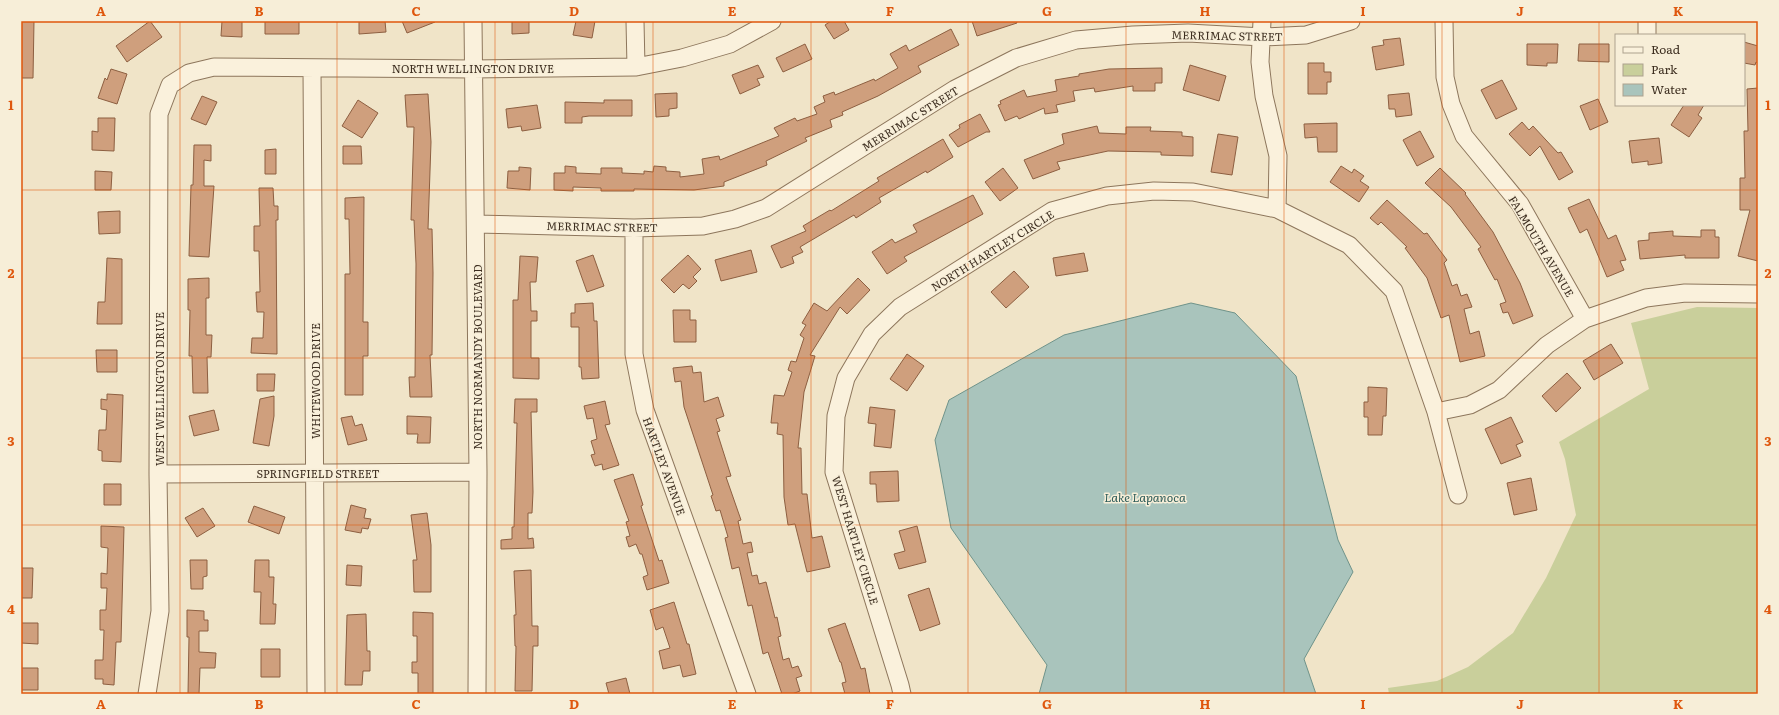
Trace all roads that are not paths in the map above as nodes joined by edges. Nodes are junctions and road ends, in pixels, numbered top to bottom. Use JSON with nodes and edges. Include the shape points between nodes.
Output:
{"nodes":[{"id":1,"x":473,"y":21,"type":"edge"},
{"id":2,"x":635,"y":21,"type":"edge"},
{"id":3,"x":772,"y":21,"type":"edge"},
{"id":4,"x":1352,"y":21,"type":"edge"},
{"id":5,"x":1444,"y":21,"type":"edge"},
{"id":6,"x":1647,"y":21,"type":"edge"},
{"id":7,"x":1262,"y":29,"type":"edge"},
{"id":8,"x":1647,"y":34,"type":"edge"},
{"id":9,"x":636,"y":66,"type":"junction"},
{"id":10,"x":312,"y":69,"type":"junction"},
{"id":11,"x":473,"y":69,"type":"junction"},
{"id":12,"x":170,"y":85,"type":"joint"},
{"id":13,"x":1277,"y":209,"type":"junction"},
{"id":14,"x":476,"y":224,"type":"junction"},
{"id":15,"x":634,"y":228,"type":"junction"},
{"id":16,"x":1758,"y":294,"type":"edge"},
{"id":17,"x":900,"y":307,"type":"joint"},
{"id":18,"x":1585,"y":319,"type":"junction"},
{"id":19,"x":1436,"y":412,"type":"junction"},
{"id":20,"x":316,"y":472,"type":"junction"},
{"id":21,"x":478,"y":472,"type":"junction"},
{"id":22,"x":158,"y":474,"type":"junction"},
{"id":23,"x":1458,"y":495,"type":"dead end"},
{"id":24,"x":147,"y":694,"type":"edge"},
{"id":25,"x":316,"y":694,"type":"edge"},
{"id":26,"x":477,"y":694,"type":"edge"},
{"id":27,"x":747,"y":694,"type":"edge"},
{"id":28,"x":902,"y":694,"type":"edge"}],
"edges":[{"from":1,"to":11,"type":"street","name":"NORTH NORMANDY BOULEVARD"},
{"from":2,"to":9,"type":"street"},
{"from":3,"to":9,"type":"street","name":"NORTH WELLINGTON DRIVE","via":[[730,44],[682,58]]},
{"from":4,"to":7,"type":"street","name":"MERRIMAC STREET","via":[[1306,35]]},
{"from":5,"to":18,"type":"street","name":"FALMOUTH AVENUE","via":[[1445,77],[1451,104],[1464,136],[1520,204]]},
{"from":6,"to":8,"type":"street"},
{"from":7,"to":13,"type":"street","via":[[1260,62],[1264,96],[1278,156]]},
{"from":7,"to":15,"type":"street","name":"MERRIMAC STREET","via":[[1076,40],[1016,58],[955,89],[766,208],[735,219],[703,226]]},
{"from":9,"to":11,"type":"street","name":"NORTH WELLINGTON DRIVE"},
{"from":10,"to":11,"type":"street","name":"NORTH WELLINGTON DRIVE"},
{"from":10,"to":12,"type":"street","name":"NORTH WELLINGTON DRIVE","via":[[214,67],[189,73]]},
{"from":10,"to":20,"type":"street","name":"WHITEWOOD DRIVE"},
{"from":11,"to":14,"type":"street","name":"NORTH NORMANDY BOULEVARD"},
{"from":12,"to":22,"type":"street","name":"WEST WELLINGTON DRIVE","via":[[160,114]]},
{"from":13,"to":17,"type":"street","name":"NORTH HARTLEY CIRCLE","via":[[1193,192],[1154,191],[1107,196],[1052,211]]},
{"from":13,"to":19,"type":"street","name":"NORTH HARTLEY CIRCLE","via":[[1349,245],[1394,291]]},
{"from":14,"to":15,"type":"street","name":"MERRIMAC STREET"},
{"from":14,"to":21,"type":"street","name":"NORTH NORMANDY BOULEVARD"},
{"from":15,"to":27,"type":"street","name":"HARTLEY AVENUE","via":[[634,354],[645,410]]},
{"from":16,"to":18,"type":"street","via":[[1685,293],[1646,298]]},
{"from":17,"to":28,"type":"street","name":"WEST HARTLEY CIRCLE","via":[[872,334],[846,378],[836,416],[834,472]]},
{"from":18,"to":19,"type":"street","via":[[1547,345],[1499,390],[1470,405]]},
{"from":19,"to":23,"type":"street","name":"NORTH HARTLEY CIRCLE"},
{"from":20,"to":21,"type":"street","name":"SPRINGFIELD STREET"},
{"from":20,"to":22,"type":"street","name":"SPRINGFIELD STREET"},
{"from":20,"to":25,"type":"street","name":"WHITEWOOD DRIVE"},
{"from":21,"to":26,"type":"street","name":"NORTH NORMANDY BOULEVARD"},
{"from":22,"to":24,"type":"street","name":"WEST WELLINGTON DRIVE","via":[[160,611]]}]}
